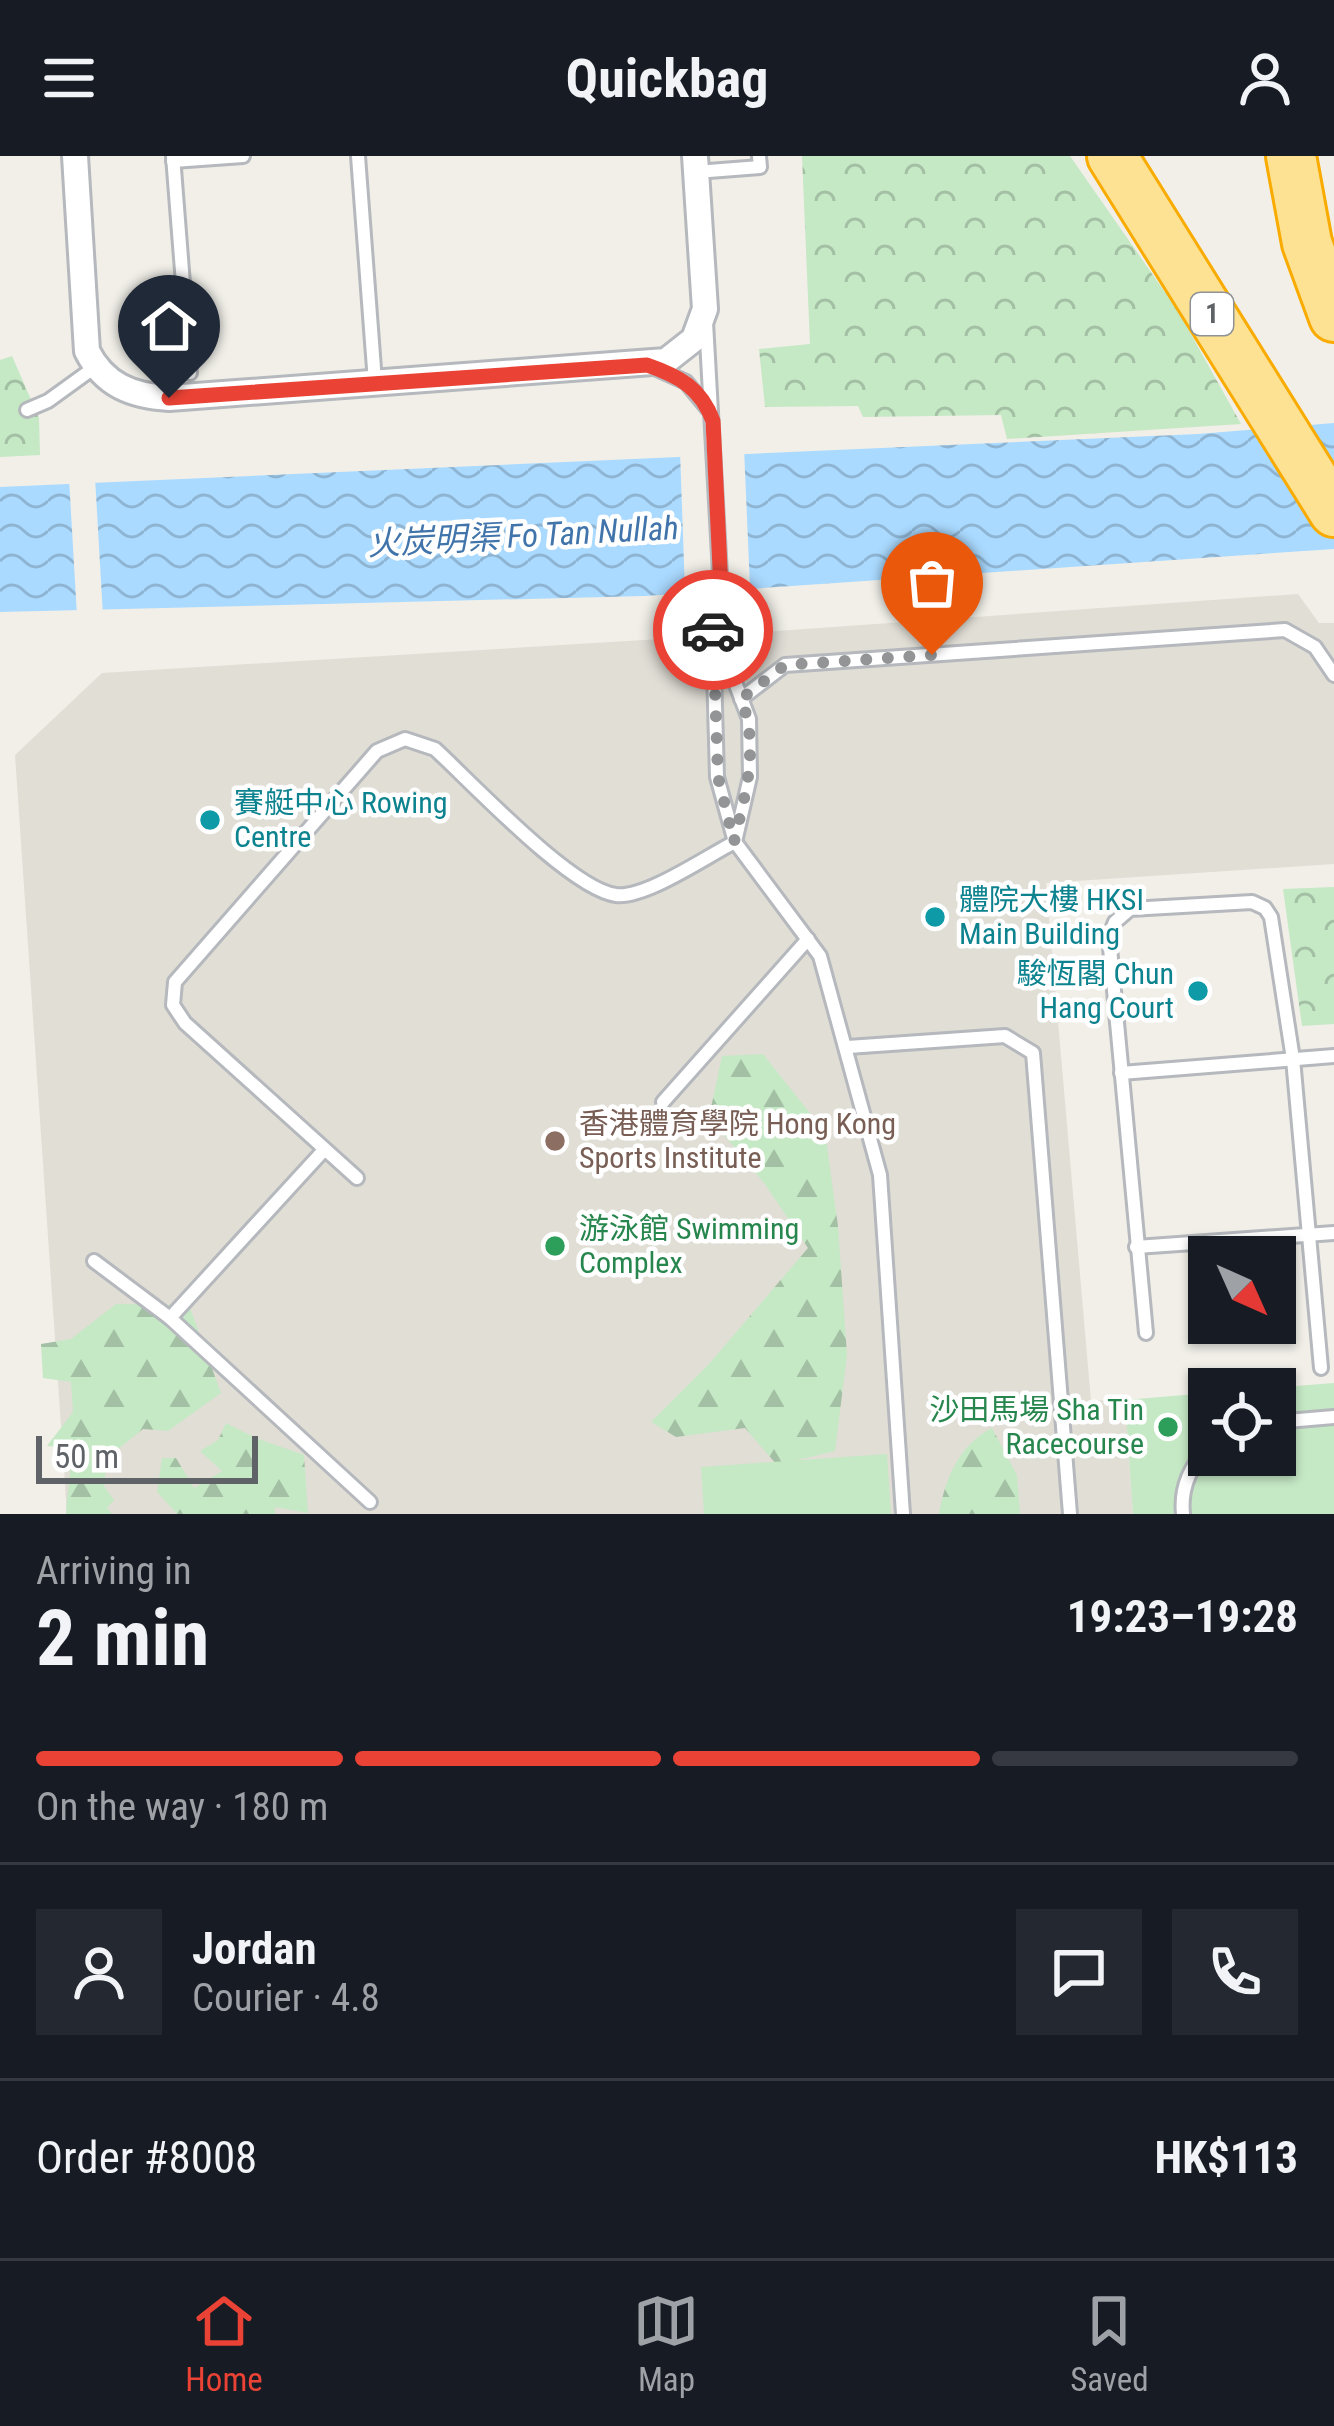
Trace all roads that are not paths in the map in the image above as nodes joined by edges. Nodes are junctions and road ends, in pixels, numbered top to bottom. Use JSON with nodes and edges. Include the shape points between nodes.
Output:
{"nodes":[{"id":1,"x":75,"y":156,"type":"edge"},
{"id":2,"x":243,"y":156,"type":"edge"},
{"id":3,"x":358,"y":156,"type":"edge"},
{"id":4,"x":759,"y":156,"type":"edge"},
{"id":5,"x":1112,"y":156,"type":"edge"},
{"id":6,"x":1291,"y":156,"type":"edge"},
{"id":7,"x":173,"y":159,"type":"edge"},
{"id":8,"x":695,"y":164,"type":"edge"},
{"id":9,"x":706,"y":309,"type":"junction"},
{"id":10,"x":1334,"y":317,"type":"edge"},
{"id":11,"x":647,"y":365,"type":"junction"},
{"id":12,"x":95,"y":367,"type":"junction"},
{"id":13,"x":190,"y":373,"type":"dead end"},
{"id":14,"x":375,"y":382,"type":"junction"},
{"id":15,"x":27,"y":410,"type":"dead end"},
{"id":16,"x":713,"y":421,"type":"junction"},
{"id":17,"x":1334,"y":512,"type":"edge"},
{"id":18,"x":722,"y":610,"type":"junction"},
{"id":19,"x":1334,"y":675,"type":"edge"},
{"id":20,"x":741,"y":699,"type":"junction"},
{"id":21,"x":734,"y":842,"type":"junction"},
{"id":22,"x":808,"y":939,"type":"junction"},
{"id":23,"x":848,"y":1047,"type":"junction"},
{"id":24,"x":1334,"y":1056,"type":"edge"},
{"id":25,"x":1292,"y":1059,"type":"junction"},
{"id":26,"x":1121,"y":1073,"type":"junction"},
{"id":27,"x":663,"y":1102,"type":"dead end"},
{"id":28,"x":324,"y":1150,"type":"junction"},
{"id":29,"x":358,"y":1178,"type":"dead end"},
{"id":30,"x":1334,"y":1233,"type":"edge"},
{"id":31,"x":1311,"y":1235,"type":"junction"},
{"id":32,"x":1136,"y":1247,"type":"junction"},
{"id":33,"x":94,"y":1261,"type":"dead end"},
{"id":34,"x":170,"y":1318,"type":"junction"},
{"id":35,"x":1146,"y":1333,"type":"dead end"},
{"id":36,"x":1322,"y":1368,"type":"dead end"},
{"id":37,"x":1334,"y":1417,"type":"edge"},
{"id":38,"x":1296,"y":1420,"type":"edge"},
{"id":39,"x":1188,"y":1476,"type":"edge"},
{"id":40,"x":370,"y":1502,"type":"dead end"},
{"id":41,"x":903,"y":1514,"type":"edge"},
{"id":42,"x":1070,"y":1514,"type":"edge"},
{"id":43,"x":1183,"y":1514,"type":"edge"}],
"edges":[{"from":1,"to":12,"type":"street","via":[[84,333]]},
{"from":2,"to":7,"type":"lane"},
{"from":3,"to":14,"type":"lane"},
{"from":4,"to":8,"type":"lane","via":[[760,167]]},
{"from":5,"to":17,"type":"highway","number":"1"},
{"from":6,"to":10,"type":"highway","via":[[1307,243]]},
{"from":7,"to":13,"type":"lane"},
{"from":8,"to":9,"type":"street"},
{"from":9,"to":11,"type":"street","via":[[694,339]]},
{"from":9,"to":16,"type":"lane"},
{"from":11,"to":14,"type":"street"},
{"from":11,"to":16,"type":"lane","via":[[686,382]]},
{"from":12,"to":14,"type":"street","via":[[127,391],[169,398]]},
{"from":12,"to":15,"type":"lane"},
{"from":16,"to":18,"type":"lane"},
{"from":18,"to":20,"type":"lane"},
{"from":18,"to":21,"type":"lane","via":[[713,635],[718,777]]},
{"from":19,"to":20,"type":"lane","via":[[1315,646],[1285,630],[785,665]]},
{"from":20,"to":21,"type":"lane","via":[[750,777]]},
{"from":21,"to":22,"type":"lane"},
{"from":21,"to":28,"type":"lane","via":[[618,896],[582,883],[434,749],[405,739],[377,751],[175,982],[173,1005],[184,1023]]},
{"from":22,"to":23,"type":"lane"},
{"from":22,"to":27,"type":"lane"},
{"from":23,"to":41,"type":"lane","via":[[880,1174]]},
{"from":23,"to":42,"type":"lane","via":[[1005,1036],[1034,1053]]},
{"from":24,"to":25,"type":"lane"},
{"from":25,"to":26,"type":"lane"},
{"from":25,"to":26,"type":"lane","via":[[1265,908],[1252,902],[1130,909],[1109,938]]},
{"from":25,"to":31,"type":"lane"},
{"from":26,"to":32,"type":"lane"},
{"from":28,"to":29,"type":"lane"},
{"from":28,"to":34,"type":"lane"},
{"from":30,"to":31,"type":"lane"},
{"from":31,"to":32,"type":"lane"},
{"from":31,"to":36,"type":"lane"},
{"from":32,"to":35,"type":"lane"},
{"from":33,"to":34,"type":"lane"},
{"from":34,"to":40,"type":"lane"},
{"from":37,"to":38,"type":"lane"},
{"from":39,"to":43,"type":"lane"}]}
